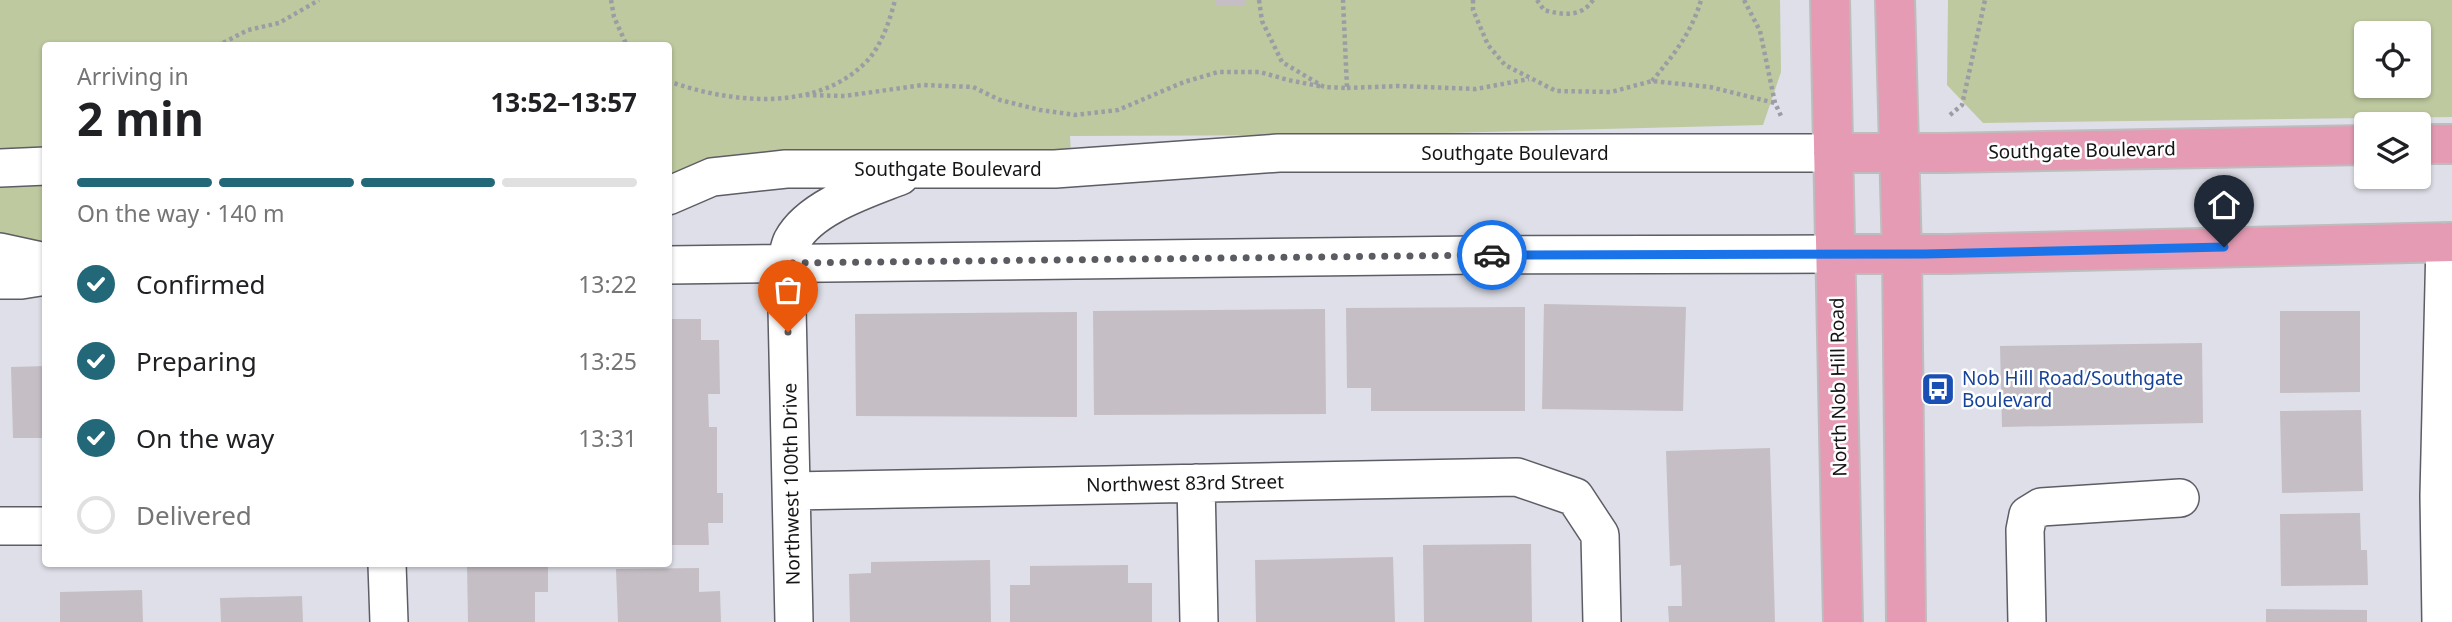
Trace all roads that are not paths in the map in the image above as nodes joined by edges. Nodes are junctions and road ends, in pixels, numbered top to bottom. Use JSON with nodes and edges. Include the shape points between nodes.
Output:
{"nodes":[{"id":1,"x":1830,"y":0,"type":"edge"},
{"id":2,"x":1895,"y":0,"type":"edge"},
{"id":3,"x":2431,"y":144,"type":"edge"},
{"id":4,"x":2452,"y":144,"type":"edge"},
{"id":5,"x":2354,"y":145,"type":"edge"},
{"id":6,"x":1833,"y":153,"type":"junction"},
{"id":7,"x":1899,"y":153,"type":"junction"},
{"id":8,"x":42,"y":166,"type":"edge"},
{"id":9,"x":0,"y":168,"type":"edge"},
{"id":10,"x":917,"y":169,"type":"junction"},
{"id":11,"x":672,"y":194,"type":"edge"},
{"id":12,"x":2448,"y":242,"type":"edge"},
{"id":13,"x":0,"y":252,"type":"edge"},
{"id":14,"x":1835,"y":254,"type":"junction"},
{"id":15,"x":1902,"y":255,"type":"junction"},
{"id":16,"x":42,"y":261,"type":"edge"},
{"id":17,"x":786,"y":263,"type":"junction"},
{"id":18,"x":672,"y":265,"type":"edge"},
{"id":19,"x":42,"y":277,"type":"edge"},
{"id":20,"x":0,"y":280,"type":"edge"},
{"id":21,"x":1196,"y":483,"type":"junction"},
{"id":22,"x":792,"y":491,"type":"junction"},
{"id":23,"x":2445,"y":496,"type":"edge"},
{"id":24,"x":2180,"y":498,"type":"dead end"},
{"id":25,"x":0,"y":526,"type":"edge"},
{"id":26,"x":42,"y":526,"type":"edge"},
{"id":27,"x":387,"y":567,"type":"edge"},
{"id":28,"x":388,"y":622,"type":"edge"},
{"id":29,"x":794,"y":622,"type":"edge"},
{"id":30,"x":1199,"y":622,"type":"edge"},
{"id":31,"x":1602,"y":622,"type":"edge"},
{"id":32,"x":1843,"y":622,"type":"edge"},
{"id":33,"x":1906,"y":622,"type":"edge"},
{"id":34,"x":2027,"y":622,"type":"edge"},
{"id":35,"x":2441,"y":622,"type":"edge"}],
"edges":[{"from":1,"to":6,"type":"main road","name":"North Nob Hill Road"},
{"from":2,"to":7,"type":"main road"},
{"from":3,"to":4,"type":"main road"},
{"from":5,"to":7,"type":"main road","name":"Southgate Boulevard"},
{"from":6,"to":7,"type":"main road","name":"Southgate Boulevard"},
{"from":6,"to":10,"type":"street","name":"Southgate Boulevard","via":[[1279,153],[1055,169]]},
{"from":6,"to":14,"type":"main road","name":"North Nob Hill Road"},
{"from":7,"to":15,"type":"main road"},
{"from":8,"to":9,"type":"street"},
{"from":10,"to":11,"type":"street","name":"Southgate Boulevard","via":[[786,169],[712,177]]},
{"from":10,"to":17,"type":"street","name":"Northwest 100th Drive","via":[[848,196],[810,221],[793,241]]},
{"from":12,"to":15,"type":"main road"},
{"from":12,"to":23,"type":"street"},
{"from":13,"to":16,"type":"street"},
{"from":14,"to":15,"type":"main road"},
{"from":14,"to":17,"type":"street"},
{"from":14,"to":32,"type":"main road","name":"North Nob Hill Road"},
{"from":15,"to":33,"type":"main road"},
{"from":17,"to":18,"type":"street"},
{"from":17,"to":22,"type":"street","name":"Northwest 100th Drive"},
{"from":19,"to":20,"type":"street"},
{"from":21,"to":22,"type":"street","name":"Northwest 83rd Street"},
{"from":21,"to":30,"type":"street"},
{"from":21,"to":31,"type":"street","name":"Northwest 83rd Street","via":[[1517,477],[1575,497],[1600,535]]},
{"from":22,"to":29,"type":"street","name":"Northwest 100th Drive"},
{"from":23,"to":35,"type":"street"},
{"from":24,"to":34,"type":"street","via":[[2041,507],[2028,515]]},
{"from":25,"to":26,"type":"street"},
{"from":27,"to":28,"type":"street"}]}
